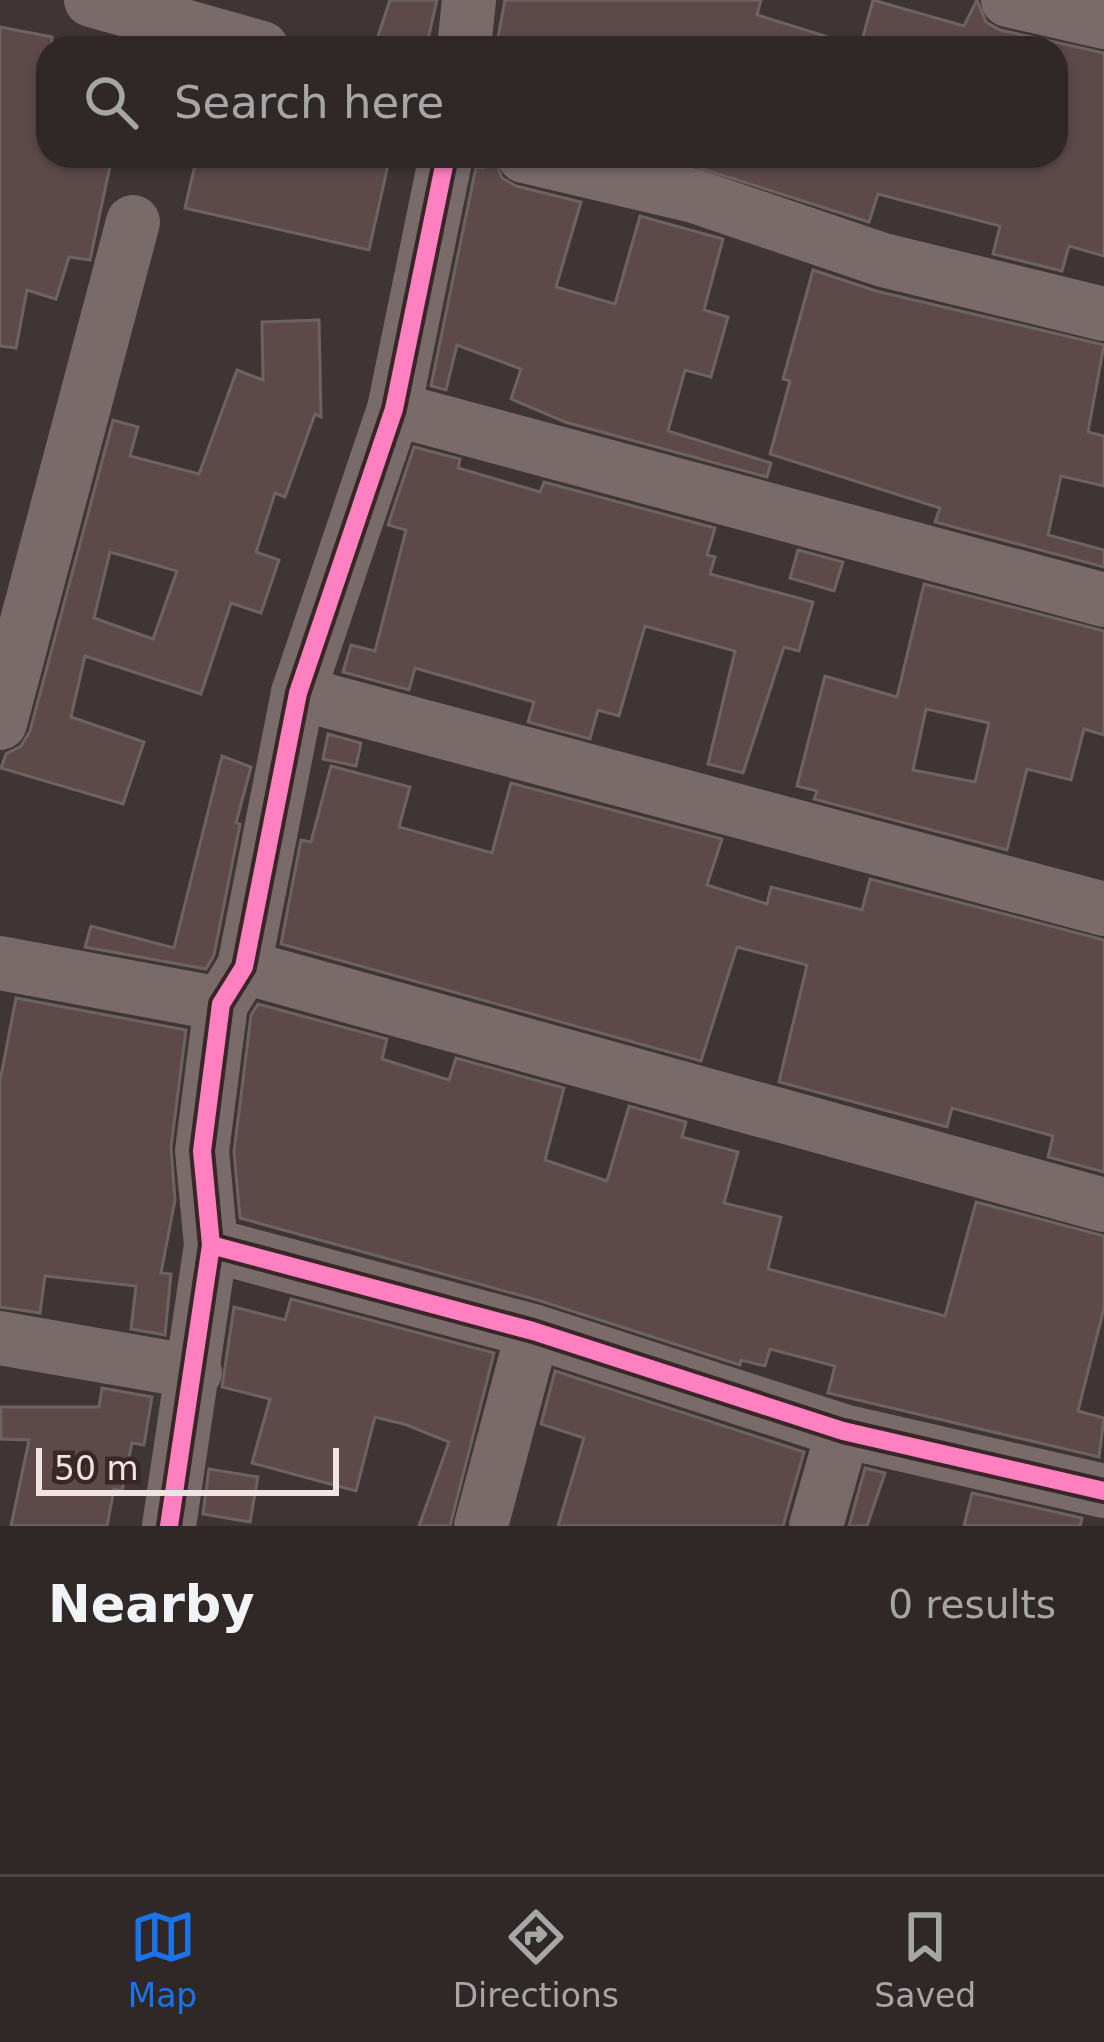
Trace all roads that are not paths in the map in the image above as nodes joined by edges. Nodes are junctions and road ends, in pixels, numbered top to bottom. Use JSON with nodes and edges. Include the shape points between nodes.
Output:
{"nodes":[{"id":1,"x":91,"y":0,"type":"edge"},
{"id":2,"x":469,"y":0,"type":"edge"},
{"id":3,"x":1008,"y":0,"type":"edge"},
{"id":4,"x":1104,"y":22,"type":"edge"},
{"id":5,"x":219,"y":36,"type":"edge"},
{"id":6,"x":465,"y":36,"type":"edge"},
{"id":7,"x":444,"y":168,"type":"edge"},
{"id":8,"x":575,"y":168,"type":"edge"},
{"id":9,"x":133,"y":222,"type":"dead end"},
{"id":10,"x":1104,"y":314,"type":"edge"},
{"id":11,"x":394,"y":410,"type":"junction"},
{"id":12,"x":1104,"y":600,"type":"edge"},
{"id":13,"x":298,"y":693,"type":"junction"},
{"id":14,"x":0,"y":723,"type":"edge"},
{"id":15,"x":1104,"y":909,"type":"edge"},
{"id":16,"x":0,"y":963,"type":"edge"},
{"id":17,"x":233,"y":986,"type":"junction"},
{"id":18,"x":1104,"y":1205,"type":"edge"},
{"id":19,"x":212,"y":1245,"type":"junction"},
{"id":20,"x":533,"y":1331,"type":"junction"},
{"id":21,"x":0,"y":1338,"type":"edge"},
{"id":22,"x":195,"y":1372,"type":"junction"},
{"id":23,"x":843,"y":1431,"type":"junction"},
{"id":24,"x":1104,"y":1491,"type":"edge"},
{"id":25,"x":169,"y":1526,"type":"edge"},
{"id":26,"x":481,"y":1526,"type":"edge"},
{"id":27,"x":816,"y":1526,"type":"edge"}],
"edges":[{"from":1,"to":5,"type":"street"},
{"from":2,"to":6,"type":"street"},
{"from":3,"to":4,"type":"street"},
{"from":7,"to":11,"type":"street"},
{"from":8,"to":10,"type":"street","via":[[694,196],[884,260]]},
{"from":9,"to":14,"type":"street"},
{"from":11,"to":12,"type":"street"},
{"from":11,"to":13,"type":"street"},
{"from":13,"to":15,"type":"street"},
{"from":13,"to":17,"type":"street"},
{"from":16,"to":17,"type":"street"},
{"from":17,"to":18,"type":"street"},
{"from":17,"to":19,"type":"street","via":[[202,1150]]},
{"from":19,"to":20,"type":"street"},
{"from":19,"to":22,"type":"street"},
{"from":20,"to":23,"type":"street"},
{"from":20,"to":26,"type":"street"},
{"from":21,"to":22,"type":"street"},
{"from":22,"to":25,"type":"street"},
{"from":23,"to":24,"type":"street"},
{"from":23,"to":27,"type":"street"}]}
